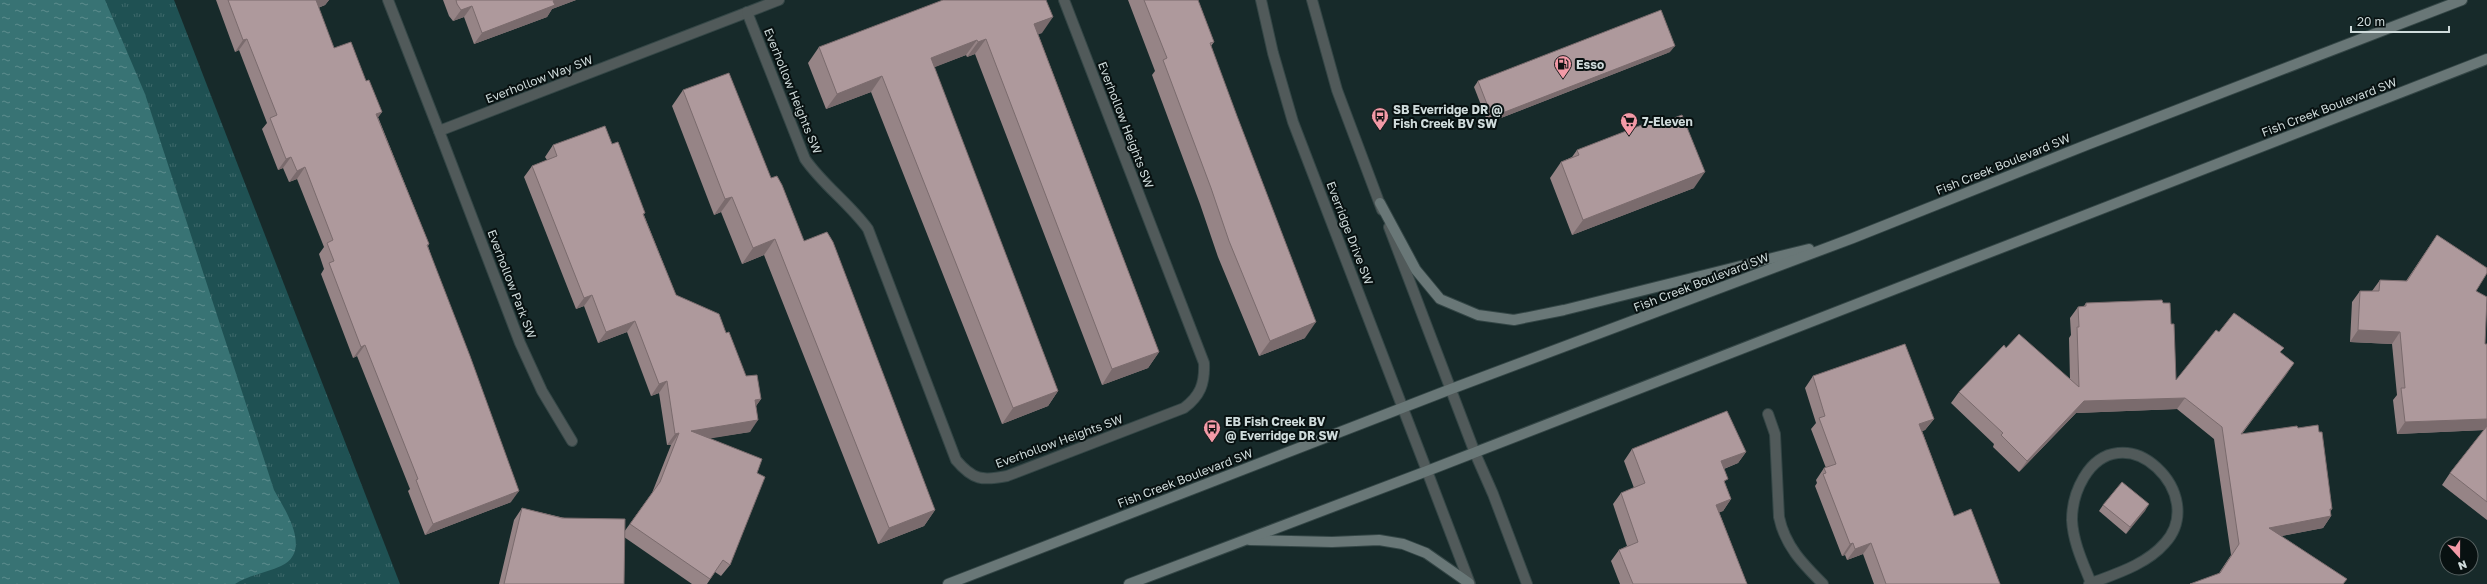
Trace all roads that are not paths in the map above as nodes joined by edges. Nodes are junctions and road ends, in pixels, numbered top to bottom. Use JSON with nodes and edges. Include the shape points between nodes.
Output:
{"nodes":[{"id":1,"x":388,"y":0,"type":"edge"},
{"id":2,"x":779,"y":0,"type":"edge"},
{"id":3,"x":1064,"y":0,"type":"edge"},
{"id":4,"x":1261,"y":0,"type":"edge"},
{"id":5,"x":1312,"y":0,"type":"edge"},
{"id":6,"x":2462,"y":0,"type":"edge"},
{"id":7,"x":747,"y":12,"type":"junction"},
{"id":8,"x":2487,"y":59,"type":"edge"},
{"id":9,"x":439,"y":131,"type":"junction"},
{"id":10,"x":1380,"y":203,"type":"junction"},
{"id":11,"x":1853,"y":238,"type":"junction"},
{"id":12,"x":1451,"y":389,"type":"junction"},
{"id":13,"x":1402,"y":407,"type":"junction"},
{"id":14,"x":1768,"y":414,"type":"dead end"},
{"id":15,"x":572,"y":441,"type":"dead end"},
{"id":16,"x":1475,"y":452,"type":"junction"},
{"id":17,"x":1427,"y":471,"type":"junction"},
{"id":18,"x":1244,"y":540,"type":"junction"},
{"id":19,"x":948,"y":584,"type":"edge"},
{"id":20,"x":1129,"y":584,"type":"edge"},
{"id":21,"x":1469,"y":584,"type":"edge"},
{"id":22,"x":1527,"y":584,"type":"edge"},
{"id":23,"x":1823,"y":584,"type":"edge"},
{"id":24,"x":2090,"y":584,"type":"edge"}],
"edges":[{"from":1,"to":9,"type":"street"},
{"from":2,"to":7,"type":"street","name":"Everhollow Way SW"},
{"from":3,"to":7,"type":"street","name":"Everhollow Heights SW","via":[[1204,363],[1205,376],[1196,399],[1184,408],[1007,476],[990,479],[975,477],[966,472],[956,460],[868,229],[857,214],[818,177],[805,158]]},
{"from":4,"to":13,"type":"street","name":"Everridge Drive SW","via":[[1293,122]]},
{"from":5,"to":10,"type":"street","via":[[1337,90]]},
{"from":6,"to":11,"type":"main road","name":"Fish Creek Boulevard SW"},
{"from":7,"to":9,"type":"street","name":"Everhollow Way SW"},
{"from":8,"to":16,"type":"main road","name":"Fish Creek Boulevard SW"},
{"from":9,"to":15,"type":"street","name":"Everhollow Park SW","via":[[520,343],[542,391]]},
{"from":10,"to":11,"type":"main road","via":[[1416,270],[1440,299],[1478,315],[1514,320],[1564,310]]},
{"from":10,"to":12,"type":"street"},
{"from":11,"to":12,"type":"main road","name":"Fish Creek Boulevard SW"},
{"from":12,"to":13,"type":"main road","name":"Fish Creek Boulevard SW"},
{"from":12,"to":16,"type":"street"},
{"from":13,"to":17,"type":"street","name":"Everridge Drive SW"},
{"from":13,"to":19,"type":"main road","name":"Fish Creek Boulevard SW"},
{"from":14,"to":23,"type":"street","via":[[1775,434],[1779,517],[1782,528],[1799,560]]},
{"from":16,"to":17,"type":"main road","name":"Fish Creek Boulevard SW"},
{"from":16,"to":22,"type":"street"},
{"from":17,"to":18,"type":"main road","name":"Fish Creek Boulevard SW"},
{"from":17,"to":21,"type":"street","name":"Everridge Drive SW"},
{"from":18,"to":20,"type":"main road","name":"Fish Creek Boulevard SW"},
{"from":18,"to":21,"type":"main road","via":[[1379,540],[1403,544],[1426,553]]},
{"from":24,"to":24,"type":"street","via":[[2127,569],[2150,555],[2165,543],[2176,526],[2177,508],[2171,482],[2148,461],[2118,453],[2097,462],[2084,476],[2076,495],[2072,519]]}]}
